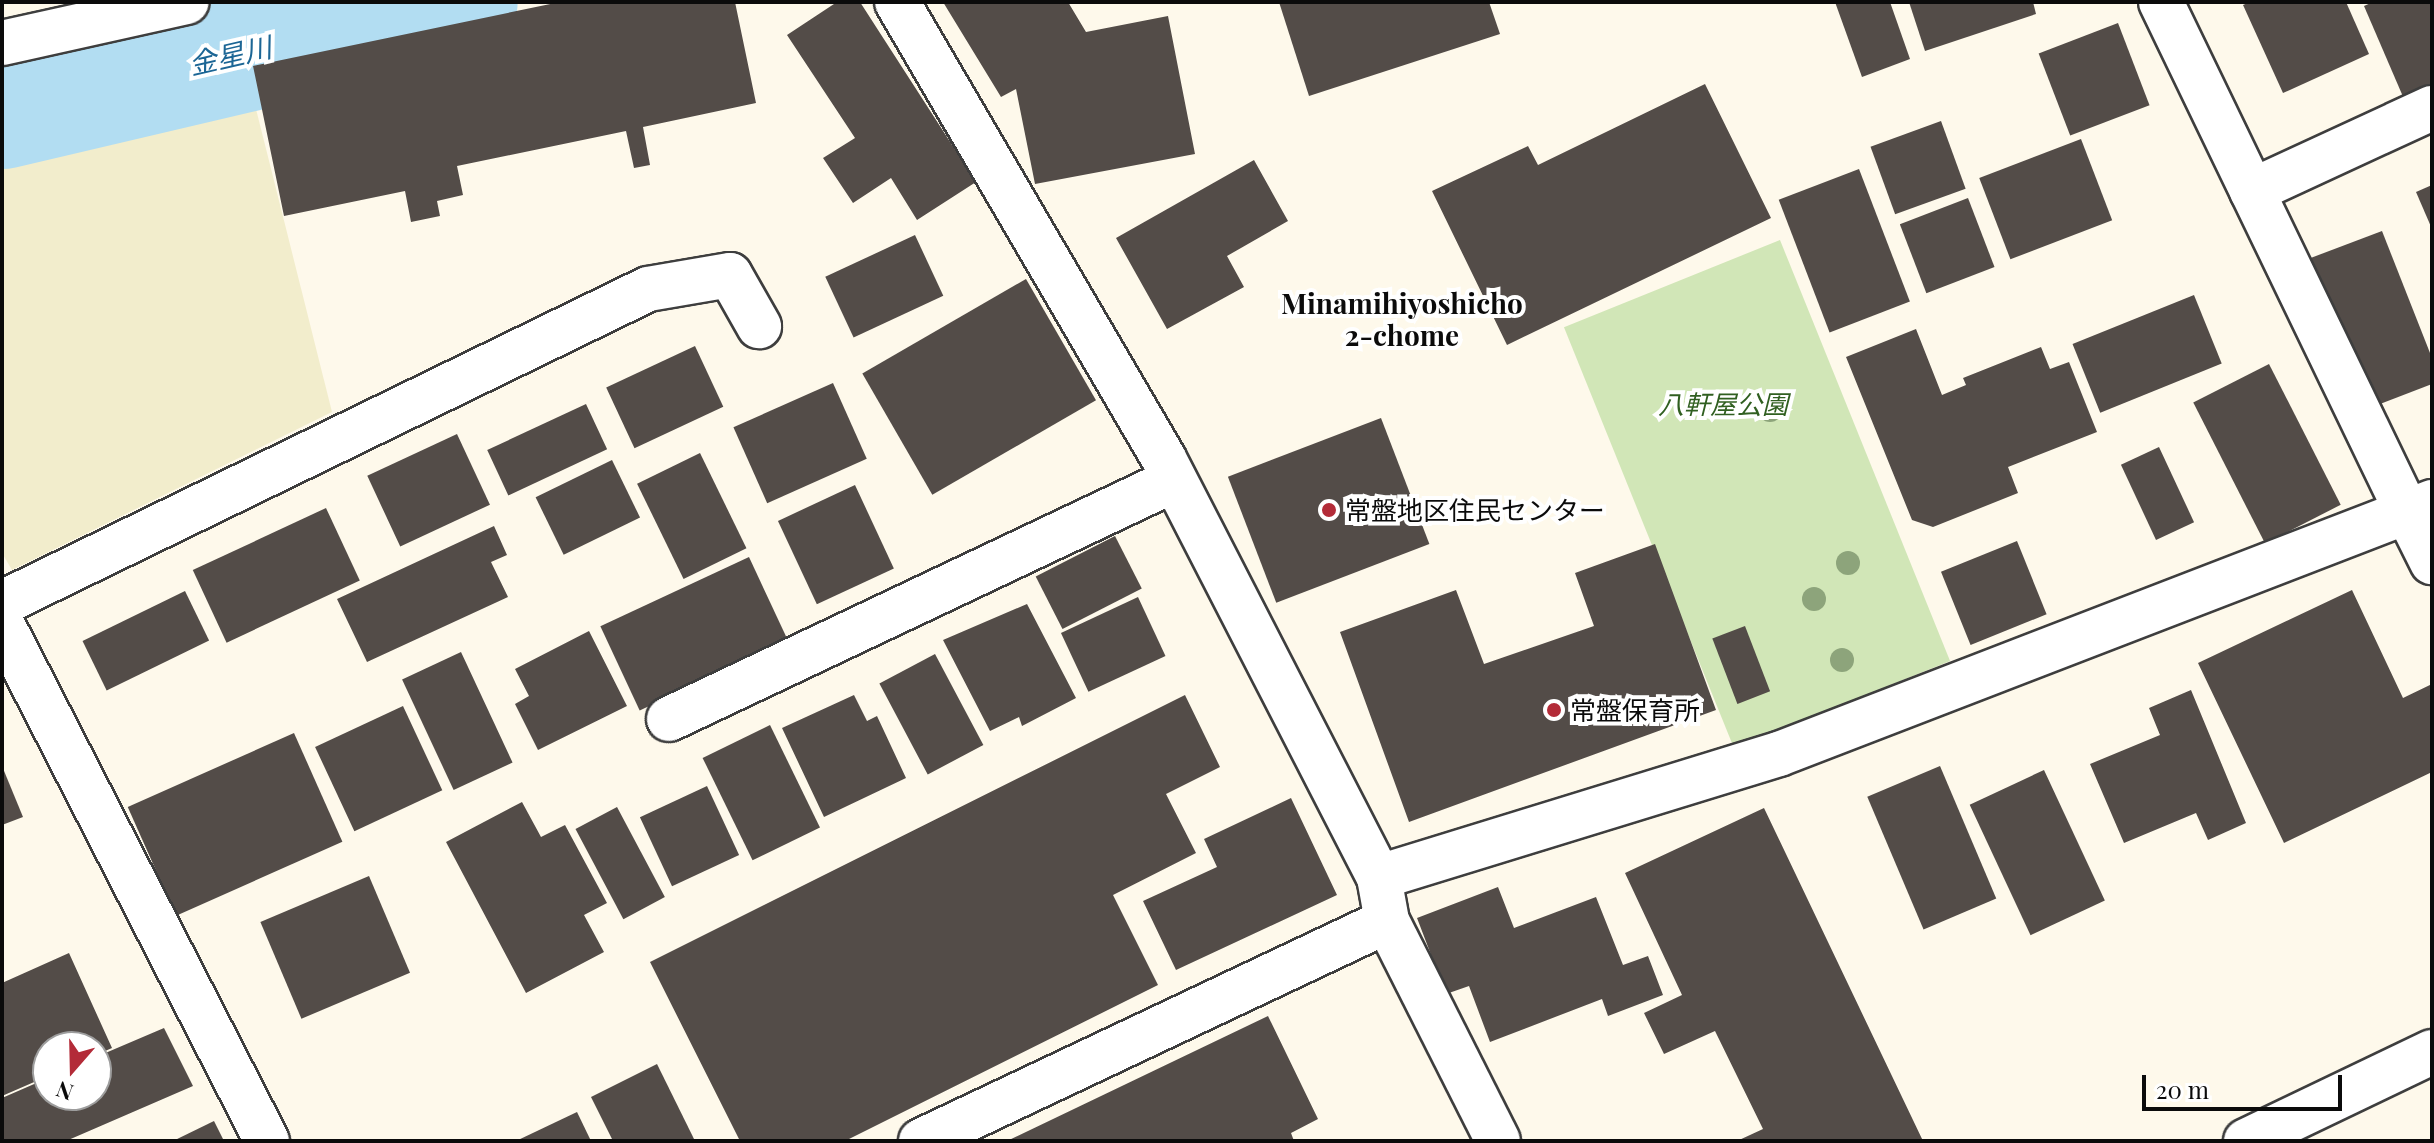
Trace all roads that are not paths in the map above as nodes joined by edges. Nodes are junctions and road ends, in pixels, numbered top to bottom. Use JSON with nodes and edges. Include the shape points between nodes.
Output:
{"nodes":[{"id":1,"x":187,"y":2,"type":"edge"},
{"id":2,"x":897,"y":2,"type":"edge"},
{"id":3,"x":2161,"y":2,"type":"edge"},
{"id":4,"x":2,"y":43,"type":"edge"},
{"id":5,"x":2432,"y":108,"type":"edge"},
{"id":6,"x":2252,"y":191,"type":"junction"},
{"id":7,"x":759,"y":326,"type":"dead end"},
{"id":8,"x":1174,"y":480,"type":"junction"},
{"id":9,"x":2420,"y":508,"type":"edge"},
{"id":10,"x":2432,"y":562,"type":"edge"},
{"id":11,"x":2,"y":603,"type":"edge"},
{"id":12,"x":2,"y":624,"type":"edge"},
{"id":13,"x":669,"y":719,"type":"dead end"},
{"id":14,"x":1379,"y":877,"type":"junction"},
{"id":15,"x":1387,"y":921,"type":"junction"},
{"id":16,"x":2432,"y":1052,"type":"edge"},
{"id":17,"x":267,"y":1141,"type":"edge"},
{"id":18,"x":921,"y":1141,"type":"edge"},
{"id":19,"x":1498,"y":1141,"type":"edge"},
{"id":20,"x":2246,"y":1141,"type":"edge"}],
"edges":[{"from":1,"to":4,"type":"street"},
{"from":2,"to":8,"type":"street"},
{"from":3,"to":6,"type":"street"},
{"from":5,"to":6,"type":"street"},
{"from":6,"to":9,"type":"street"},
{"from":7,"to":11,"type":"street","via":[[730,275],[648,289]]},
{"from":8,"to":13,"type":"street"},
{"from":8,"to":14,"type":"street"},
{"from":9,"to":10,"type":"street"},
{"from":9,"to":14,"type":"street","via":[[1779,754]]},
{"from":12,"to":17,"type":"street"},
{"from":14,"to":15,"type":"street"},
{"from":15,"to":18,"type":"street"},
{"from":15,"to":19,"type":"street"},
{"from":16,"to":20,"type":"street"}]}
